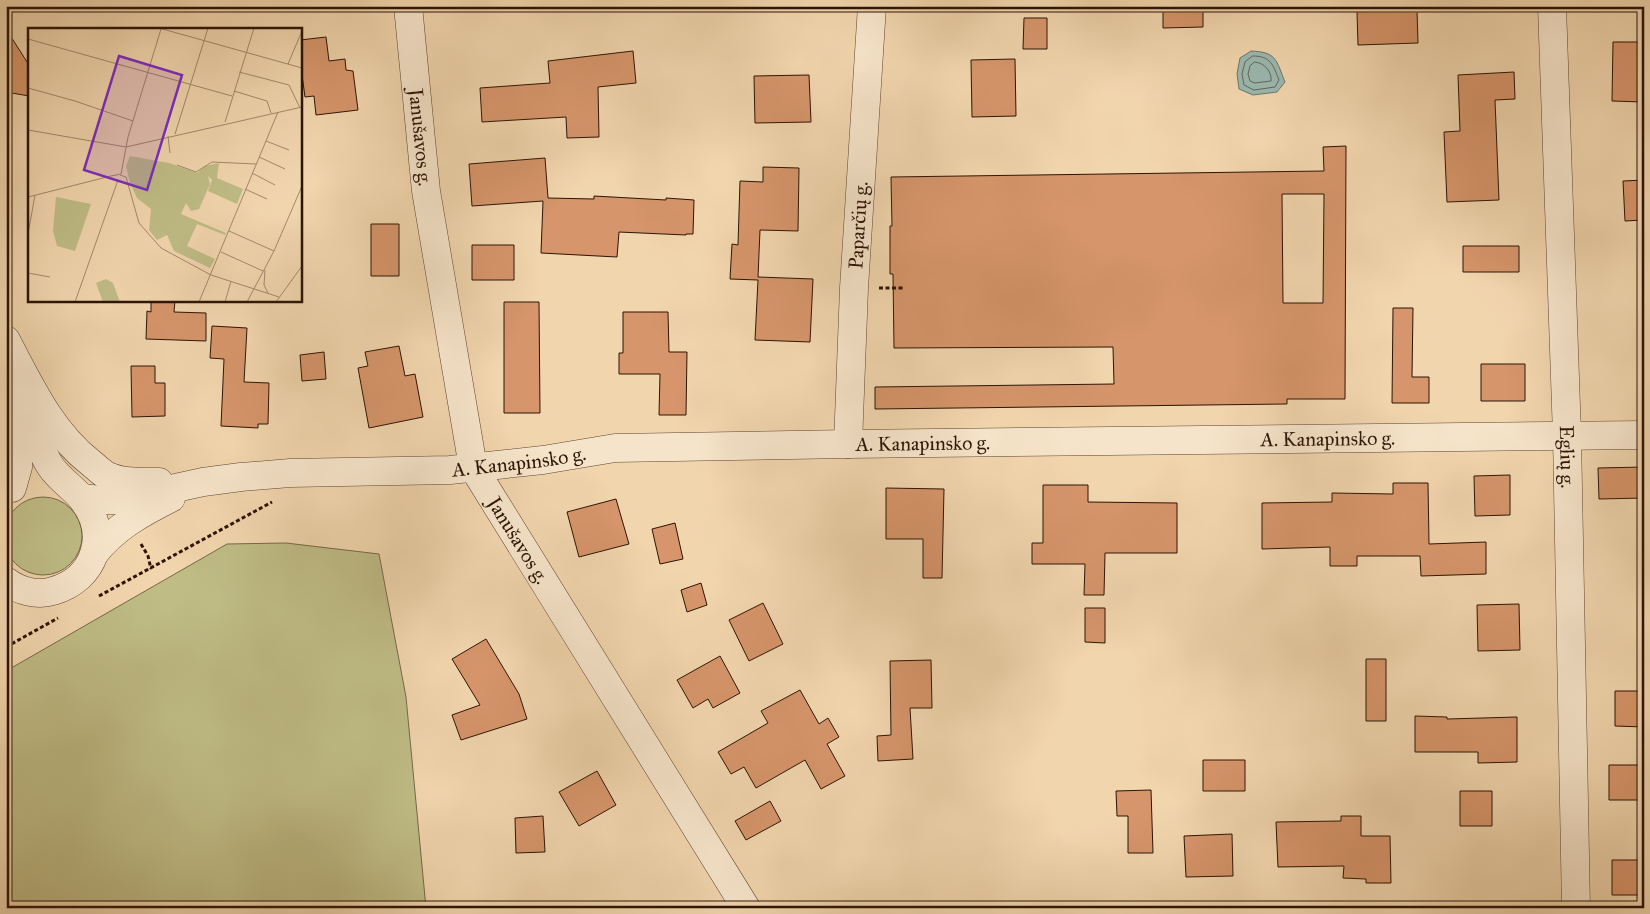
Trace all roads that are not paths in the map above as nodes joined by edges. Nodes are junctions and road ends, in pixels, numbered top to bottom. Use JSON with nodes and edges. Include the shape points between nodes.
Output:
{"nodes":[{"id":1,"x":408,"y":6,"type":"edge"},
{"id":2,"x":872,"y":6,"type":"edge"},
{"id":3,"x":1552,"y":6,"type":"edge"},
{"id":4,"x":6,"y":340,"type":"edge"},
{"id":5,"x":6,"y":360,"type":"edge"},
{"id":6,"x":28,"y":383,"type":"junction"},
{"id":7,"x":1567,"y":435,"type":"junction"},
{"id":8,"x":1644,"y":435,"type":"edge"},
{"id":9,"x":848,"y":444,"type":"junction"},
{"id":10,"x":473,"y":467,"type":"junction"},
{"id":11,"x":203,"y":482,"type":"junction"},
{"id":12,"x":9,"y":489,"type":"edge"},
{"id":13,"x":76,"y":493,"type":"junction"},
{"id":14,"x":94,"y":554,"type":"junction"},
{"id":15,"x":14,"y":592,"type":"edge"},
{"id":16,"x":746,"y":908,"type":"edge"},
{"id":17,"x":1576,"y":908,"type":"edge"}],
"edges":[{"from":1,"to":10,"type":"street","name":"Janušavos g.","via":[[426,191]]},
{"from":2,"to":9,"type":"street","name":"Paparčių g.","via":[[854,288]]},
{"from":3,"to":7,"type":"street","name":"Eglių g."},
{"from":4,"to":6,"type":"street"},
{"from":5,"to":12,"type":"street","via":[[18,448],[18,467]]},
{"from":6,"to":11,"type":"street","via":[[63,437],[106,475],[146,482]]},
{"from":6,"to":13,"type":"street","via":[[40,445],[51,467]]},
{"from":7,"to":8,"type":"street","name":"A. Kanapinsko g."},
{"from":7,"to":9,"type":"street","name":"A. Kanapinsko g."},
{"from":7,"to":17,"type":"street","name":"Eglių g."},
{"from":9,"to":10,"type":"street","name":"A. Kanapinsko g.","via":[[615,448]]},
{"from":10,"to":11,"type":"street","name":"A. Kanapinsko g.","via":[[290,473]]},
{"from":10,"to":16,"type":"street","name":"Janušavos g."},
{"from":11,"to":13,"type":"street","via":[[122,500],[102,500]]},
{"from":11,"to":14,"type":"street","via":[[128,522]]},
{"from":12,"to":13,"type":"street","via":[[40,480],[56,482]]},
{"from":13,"to":14,"type":"street","via":[[92,512],[96,529]]},
{"from":14,"to":15,"type":"street","via":[[89,567],[65,588],[47,593]]}]}
